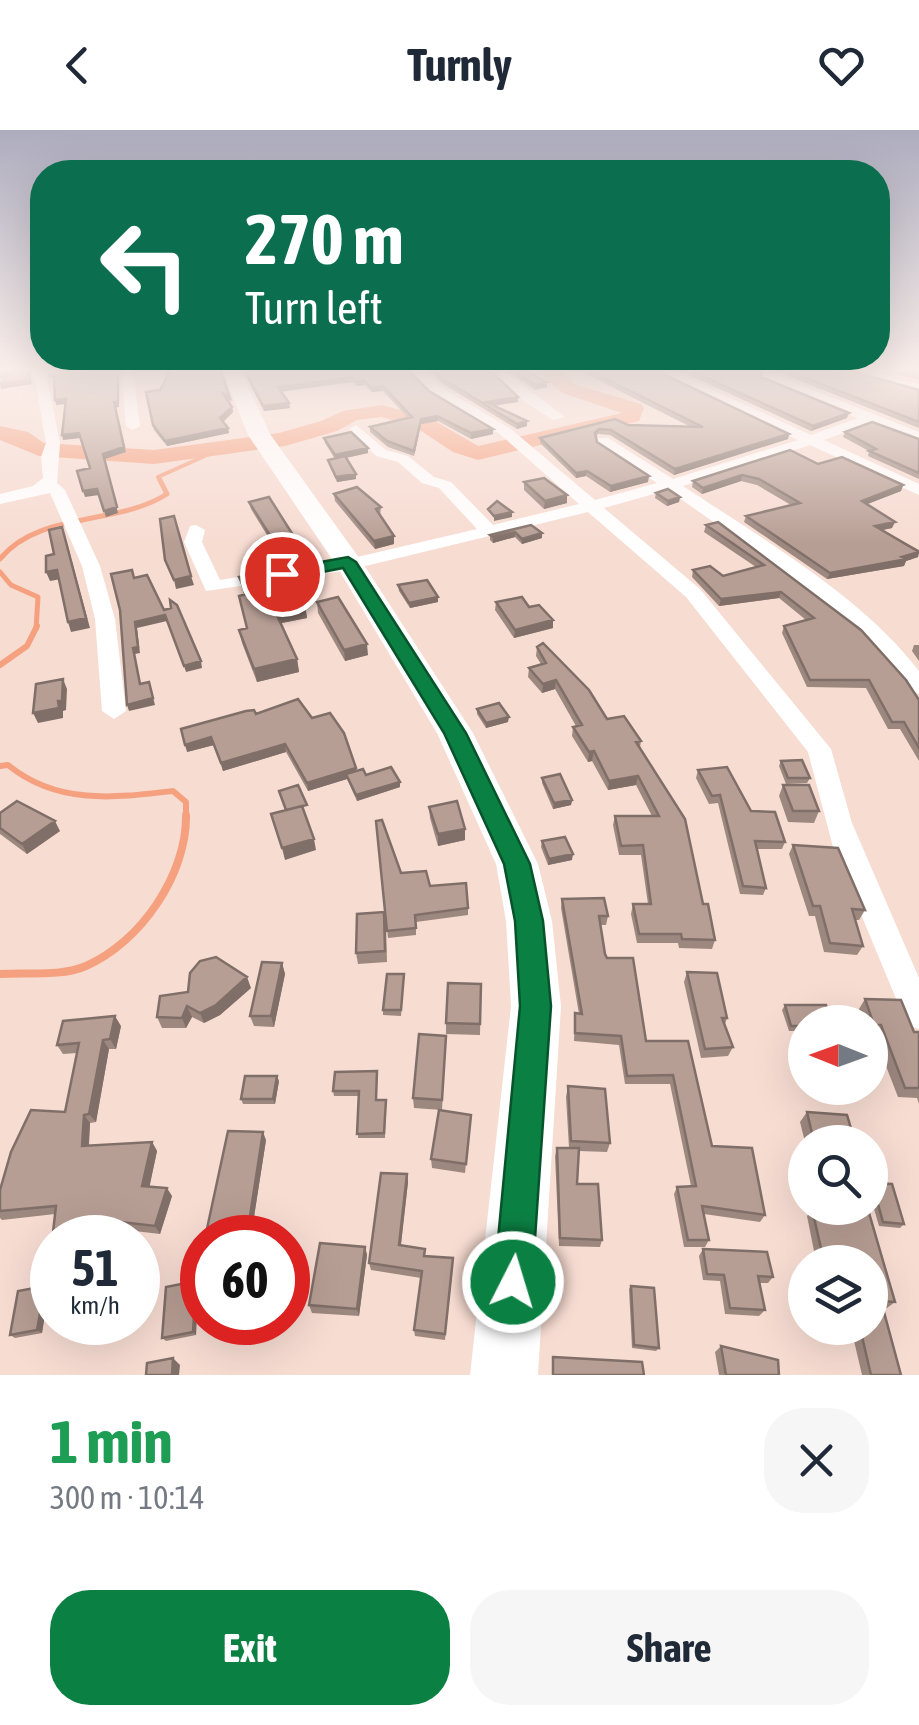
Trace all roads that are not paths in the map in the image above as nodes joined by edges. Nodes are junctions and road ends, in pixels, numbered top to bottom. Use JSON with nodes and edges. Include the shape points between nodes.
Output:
{"nodes":[{"id":1,"x":47,"y":427,"type":"edge"},
{"id":2,"x":256,"y":427,"type":"edge"},
{"id":3,"x":498,"y":427,"type":"edge"},
{"id":4,"x":784,"y":427,"type":"edge"},
{"id":5,"x":841,"y":427,"type":"edge"},
{"id":6,"x":356,"y":429,"type":"dead end"},
{"id":7,"x":812,"y":440,"type":"junction"},
{"id":8,"x":603,"y":442,"type":"edge"},
{"id":9,"x":670,"y":482,"type":"junction"},
{"id":10,"x":48,"y":484,"type":"junction"},
{"id":11,"x":919,"y":490,"type":"edge"},
{"id":12,"x":0,"y":499,"type":"edge"},
{"id":13,"x":590,"y":504,"type":"junction"},
{"id":14,"x":196,"y":530,"type":"dead end"},
{"id":15,"x":488,"y":531,"type":"junction"},
{"id":16,"x":348,"y":563,"type":"junction"},
{"id":17,"x":919,"y":687,"type":"edge"},
{"id":18,"x":114,"y":711,"type":"dead end"},
{"id":19,"x":919,"y":1014,"type":"edge"},
{"id":20,"x":504,"y":1375,"type":"edge"}],
"edges":[{"from":1,"to":10,"type":"street"},
{"from":2,"to":16,"type":"main road"},
{"from":3,"to":13,"type":"street"},
{"from":4,"to":7,"type":"street"},
{"from":5,"to":7,"type":"street"},
{"from":6,"to":15,"type":"street","via":[[381,453],[445,486]]},
{"from":7,"to":9,"type":"street"},
{"from":7,"to":11,"type":"street"},
{"from":8,"to":9,"type":"street"},
{"from":9,"to":13,"type":"street"},
{"from":9,"to":17,"type":"street","via":[[826,595],[900,660]]},
{"from":10,"to":12,"type":"street"},
{"from":10,"to":18,"type":"street","via":[[57,490],[91,566],[105,619]]},
{"from":13,"to":15,"type":"street"},
{"from":13,"to":19,"type":"street","via":[[693,593],[819,749],[857,876]]},
{"from":14,"to":16,"type":"street","via":[[192,542],[212,586]]},
{"from":15,"to":16,"type":"street"},
{"from":16,"to":20,"type":"main road","via":[[482,786],[517,864],[529,921],[536,1006]]}]}
